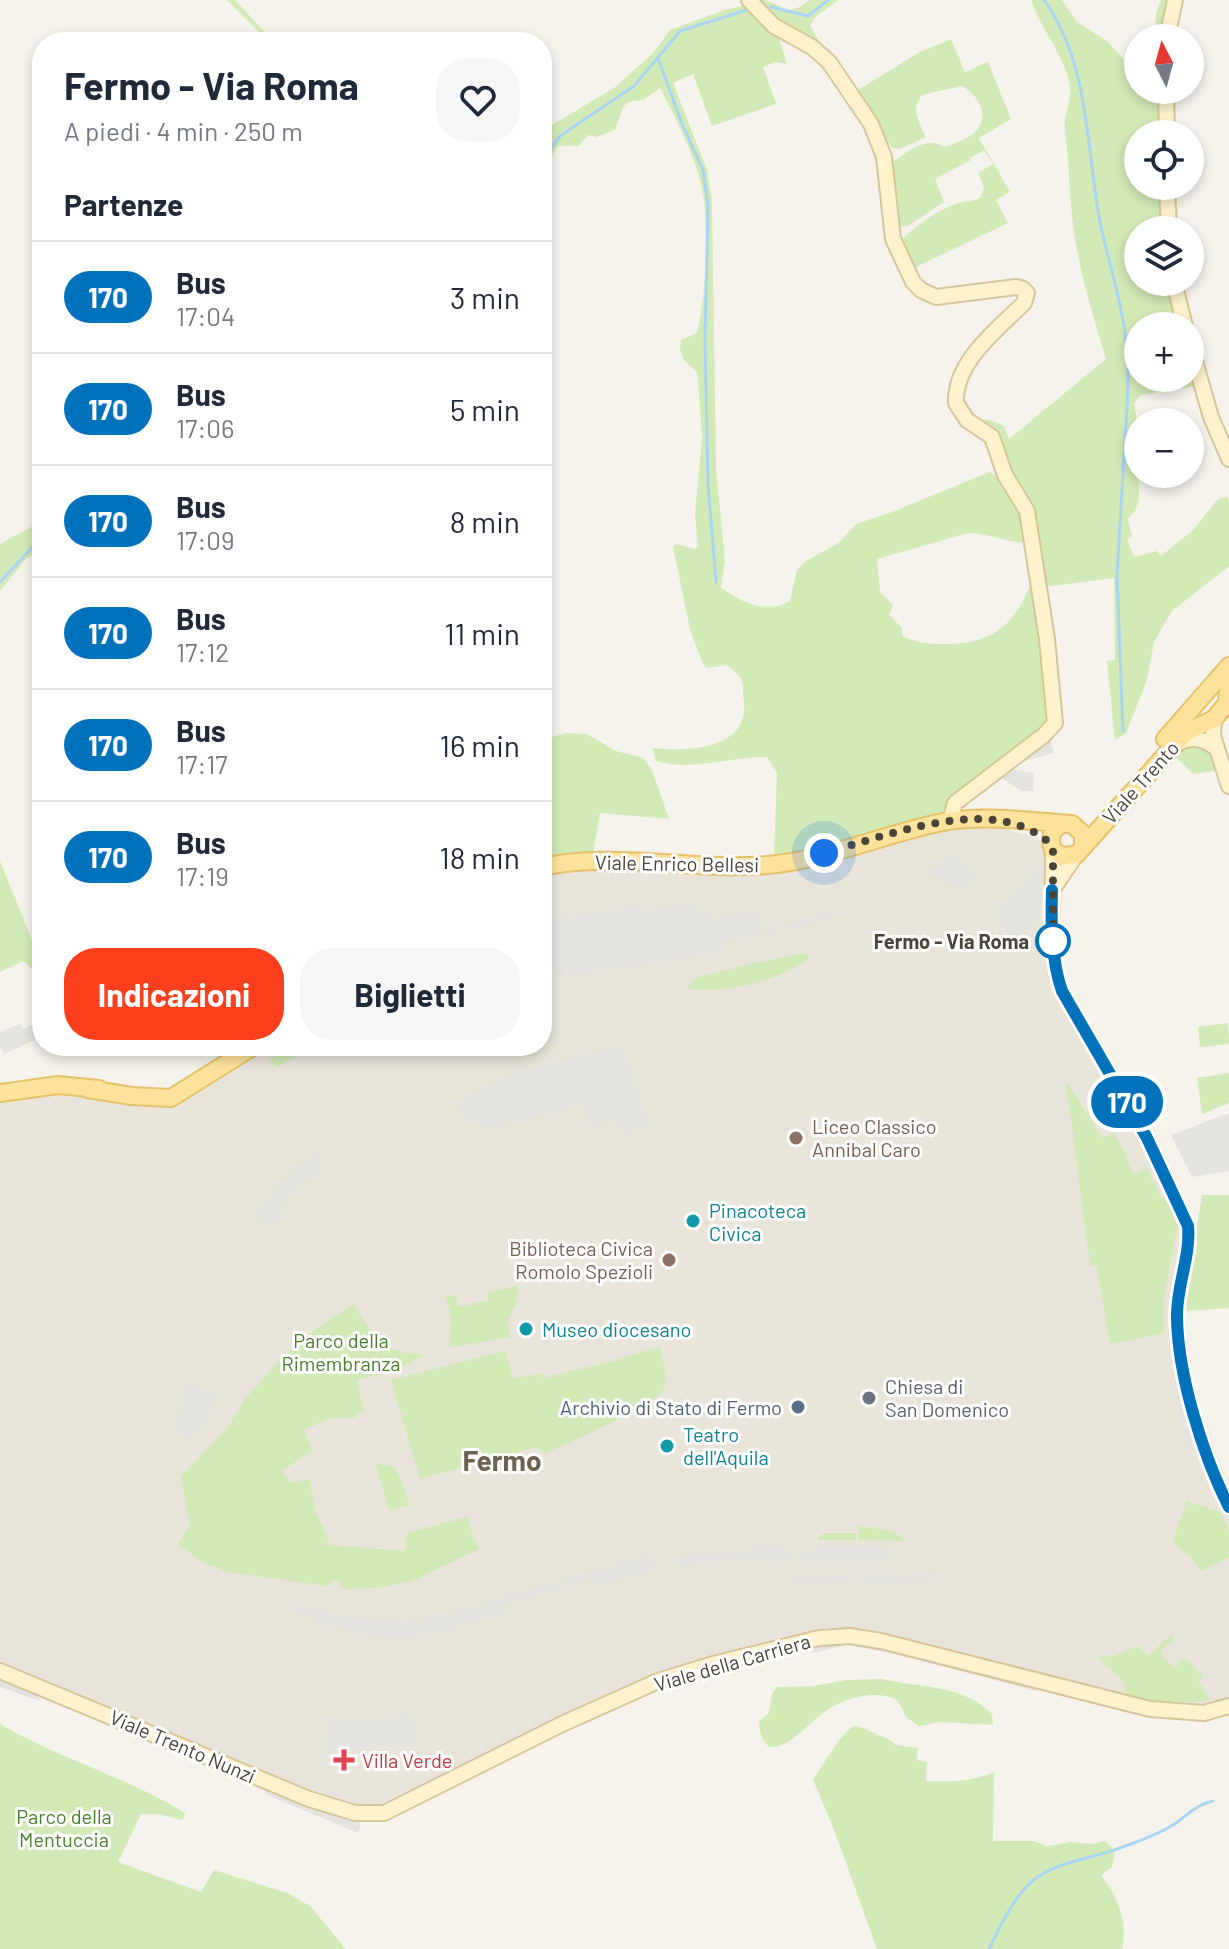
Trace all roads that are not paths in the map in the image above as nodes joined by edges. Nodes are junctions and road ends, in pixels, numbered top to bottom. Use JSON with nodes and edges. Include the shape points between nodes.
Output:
{"nodes":[{"id":1,"x":749,"y":0,"type":"edge"},
{"id":2,"x":1175,"y":0,"type":"edge"},
{"id":3,"x":1170,"y":24,"type":"edge"},
{"id":4,"x":1204,"y":392,"type":"edge"},
{"id":5,"x":1229,"y":459,"type":"edge"},
{"id":6,"x":1229,"y":666,"type":"edge"},
{"id":7,"x":1220,"y":702,"type":"edge"},
{"id":8,"x":1193,"y":706,"type":"junction"},
{"id":9,"x":1172,"y":746,"type":"junction"},
{"id":10,"x":1217,"y":752,"type":"junction"},
{"id":11,"x":1229,"y":786,"type":"edge"},
{"id":12,"x":1006,"y":820,"type":"junction"},
{"id":13,"x":950,"y":825,"type":"junction"},
{"id":14,"x":1069,"y":825,"type":"junction"},
{"id":15,"x":1052,"y":846,"type":"junction"},
{"id":16,"x":1080,"y":850,"type":"junction"},
{"id":17,"x":552,"y":866,"type":"edge"},
{"id":18,"x":1052,"y":890,"type":"junction"},
{"id":19,"x":239,"y":1056,"type":"edge"},
{"id":20,"x":0,"y":1093,"type":"edge"},
{"id":21,"x":1229,"y":1507,"type":"edge"},
{"id":22,"x":0,"y":1671,"type":"edge"},
{"id":23,"x":1229,"y":1706,"type":"edge"},
{"id":24,"x":1212,"y":1712,"type":"junction"},
{"id":25,"x":1229,"y":1713,"type":"edge"},
{"id":26,"x":368,"y":1815,"type":"joint"}],
"edges":[{"from":1,"to":13,"type":"main road","via":[[774,26],[829,62],[871,124],[884,157],[893,239],[913,282],[936,297],[1016,287],[1027,293],[1024,303],[968,364],[958,380],[956,403],[967,420],[992,437],[1005,475],[1027,511],[1055,723],[955,803]]},
{"from":2,"to":3,"type":"main road"},
{"from":4,"to":5,"type":"main road"},
{"from":6,"to":7,"type":"main road","name":"Viale Trento"},
{"from":7,"to":8,"type":"main road","name":"Viale Trento"},
{"from":7,"to":8,"type":"main road","via":[[1194,717]]},
{"from":7,"to":9,"type":"main road","name":"Viale Trento"},
{"from":7,"to":10,"type":"main road"},
{"from":8,"to":14,"type":"main road","name":"Viale Trento","via":[[1106,808],[1092,820]]},
{"from":9,"to":10,"type":"main road","via":[[1189,738],[1206,741]]},
{"from":9,"to":16,"type":"main road","name":"Viale Trento"},
{"from":10,"to":11,"type":"main road"},
{"from":12,"to":13,"type":"main road","name":"Viale Enrico Bellesi"},
{"from":12,"to":14,"type":"main road","name":"Viale Enrico Bellesi"},
{"from":12,"to":15,"type":"main road","name":"Viale Enrico Bellesi"},
{"from":13,"to":17,"type":"main road","name":"Viale Enrico Bellesi","via":[[767,865]]},
{"from":14,"to":15,"type":"main road","via":[[1053,832]]},
{"from":14,"to":16,"type":"main road","via":[[1083,834]]},
{"from":15,"to":16,"type":"main road","via":[[1062,856]]},
{"from":15,"to":18,"type":"main road"},
{"from":16,"to":18,"type":"main road"},
{"from":18,"to":21,"type":"main road","via":[[1062,991],[1147,1138],[1188,1226],[1178,1335],[1202,1443]]},
{"from":19,"to":20,"type":"main road","via":[[176,1097],[58,1085]]},
{"from":22,"to":26,"type":"main road","name":"Viale Trento Nunzi","via":[[309,1799]]},
{"from":23,"to":24,"type":"main road","name":"Viale della Carriera"},
{"from":24,"to":25,"type":"main road","name":"Viale della Carriera"},
{"from":24,"to":26,"type":"main road","name":"Viale della Carriera","via":[[1130,1705],[881,1641],[819,1638],[658,1681],[540,1734],[402,1806]]}]}
